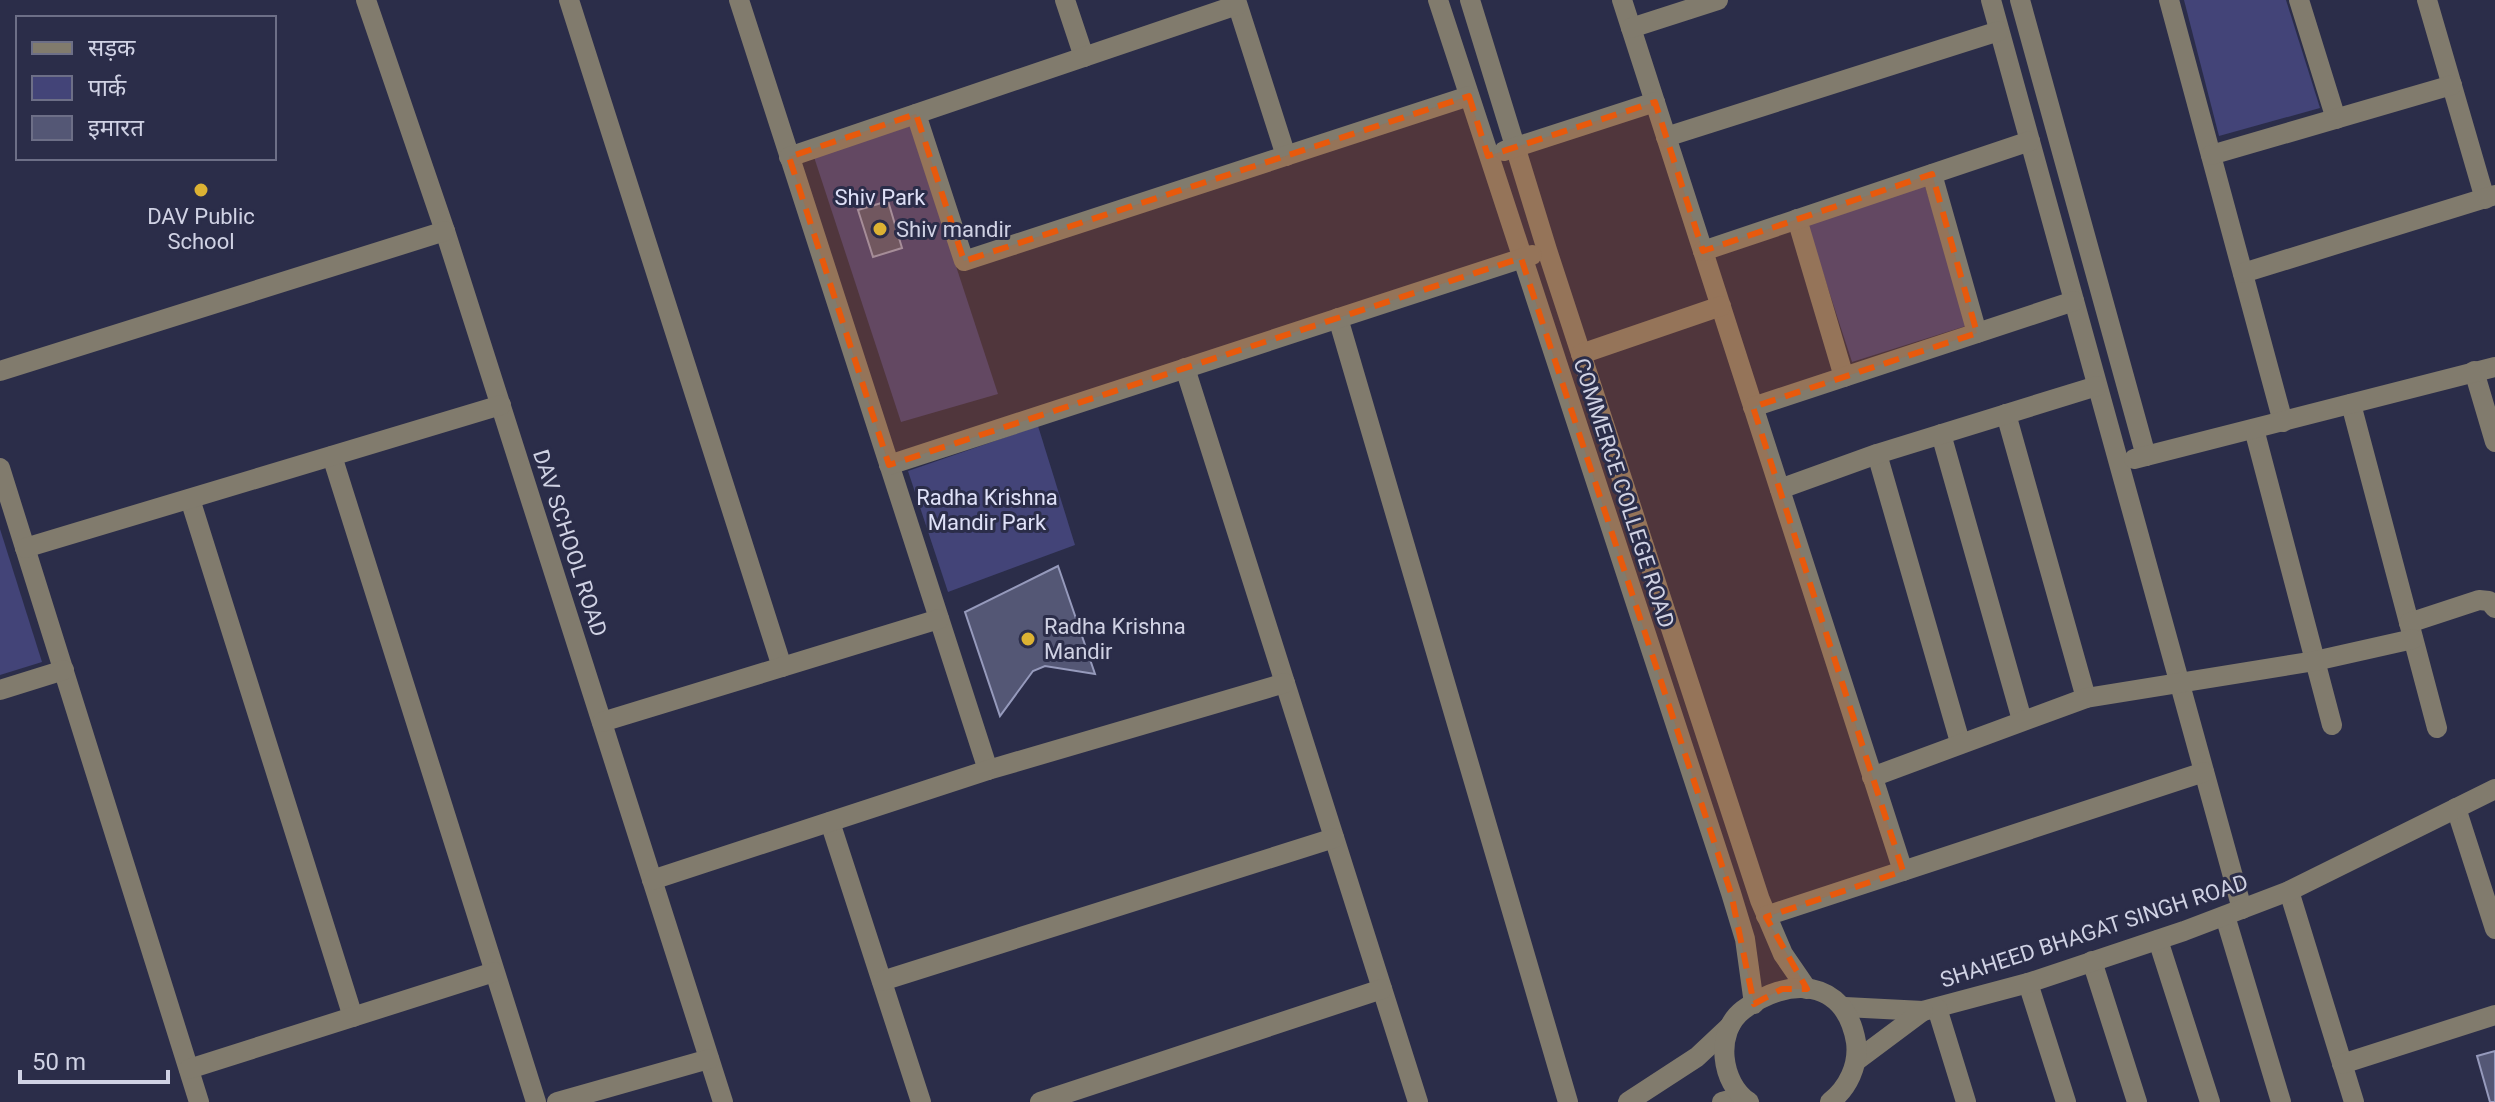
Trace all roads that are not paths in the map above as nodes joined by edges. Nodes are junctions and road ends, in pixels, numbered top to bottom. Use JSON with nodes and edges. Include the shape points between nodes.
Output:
{"nodes":[{"id":1,"x":366,"y":0,"type":"edge"},
{"id":2,"x":569,"y":0,"type":"edge"},
{"id":3,"x":739,"y":0,"type":"edge"},
{"id":4,"x":1065,"y":0,"type":"edge"},
{"id":5,"x":1438,"y":0,"type":"edge"},
{"id":6,"x":1470,"y":0,"type":"edge"},
{"id":7,"x":1622,"y":0,"type":"edge"},
{"id":8,"x":1718,"y":0,"type":"edge"},
{"id":9,"x":1991,"y":0,"type":"edge"},
{"id":10,"x":2020,"y":0,"type":"edge"},
{"id":11,"x":2169,"y":0,"type":"edge"},
{"id":12,"x":2299,"y":0,"type":"edge"},
{"id":13,"x":2427,"y":0,"type":"edge"},
{"id":14,"x":1236,"y":3,"type":"edge"},
{"id":15,"x":1688,"y":5,"type":"edge"},
{"id":16,"x":1631,"y":28,"type":"junction"},
{"id":17,"x":1999,"y":31,"type":"junction"},
{"id":18,"x":1084,"y":57,"type":"junction"},
{"id":19,"x":2452,"y":85,"type":"junction"},
{"id":20,"x":1469,"y":96,"type":"junction"},
{"id":21,"x":1655,"y":102,"type":"junction"},
{"id":22,"x":916,"y":114,"type":"junction"},
{"id":23,"x":2336,"y":119,"type":"junction"},
{"id":24,"x":1666,"y":137,"type":"junction"},
{"id":25,"x":2030,"y":141,"type":"junction"},
{"id":26,"x":1515,"y":147,"type":"junction"},
{"id":27,"x":2211,"y":155,"type":"junction"},
{"id":28,"x":1286,"y":156,"type":"junction"},
{"id":29,"x":1488,"y":156,"type":"junction"},
{"id":30,"x":789,"y":157,"type":"junction"},
{"id":31,"x":1932,"y":174,"type":"junction"},
{"id":32,"x":2490,"y":197,"type":"edge"},
{"id":33,"x":1797,"y":219,"type":"junction"},
{"id":34,"x":445,"y":231,"type":"junction"},
{"id":35,"x":1547,"y":250,"type":"junction"},
{"id":36,"x":1703,"y":251,"type":"junction"},
{"id":37,"x":1521,"y":258,"type":"junction"},
{"id":38,"x":2243,"y":273,"type":"junction"},
{"id":39,"x":2074,"y":301,"type":"junction"},
{"id":40,"x":1721,"y":306,"type":"junction"},
{"id":41,"x":1338,"y":318,"type":"junction"},
{"id":42,"x":1977,"y":333,"type":"junction"},
{"id":43,"x":1581,"y":354,"type":"junction"},
{"id":44,"x":2495,"y":367,"type":"edge"},
{"id":45,"x":1185,"y":368,"type":"junction"},
{"id":46,"x":0,"y":371,"type":"edge"},
{"id":47,"x":2474,"y":371,"type":"junction"},
{"id":48,"x":1844,"y":377,"type":"junction"},
{"id":49,"x":2097,"y":386,"type":"junction"},
{"id":50,"x":2351,"y":404,"type":"junction"},
{"id":51,"x":501,"y":405,"type":"junction"},
{"id":52,"x":1753,"y":407,"type":"junction"},
{"id":53,"x":2006,"y":414,"type":"junction"},
{"id":54,"x":2283,"y":422,"type":"junction"},
{"id":55,"x":2254,"y":429,"type":"junction"},
{"id":56,"x":1941,"y":434,"type":"junction"},
{"id":57,"x":2495,"y":442,"type":"edge"},
{"id":58,"x":1877,"y":454,"type":"junction"},
{"id":59,"x":332,"y":456,"type":"junction"},
{"id":60,"x":2146,"y":456,"type":"junction"},
{"id":61,"x":2118,"y":463,"type":"junction"},
{"id":62,"x":889,"y":465,"type":"junction"},
{"id":63,"x":0,"y":468,"type":"edge"},
{"id":64,"x":1780,"y":489,"type":"junction"},
{"id":65,"x":190,"y":499,"type":"junction"},
{"id":66,"x":25,"y":548,"type":"junction"},
{"id":67,"x":2495,"y":608,"type":"edge"},
{"id":68,"x":939,"y":619,"type":"junction"},
{"id":69,"x":2411,"y":631,"type":"junction"},
{"id":70,"x":2315,"y":661,"type":"junction"},
{"id":71,"x":782,"y":667,"type":"junction"},
{"id":72,"x":64,"y":670,"type":"junction"},
{"id":73,"x":1285,"y":683,"type":"junction"},
{"id":74,"x":2178,"y":683,"type":"junction"},
{"id":75,"x":0,"y":690,"type":"edge"},
{"id":76,"x":2086,"y":698,"type":"junction"},
{"id":77,"x":2022,"y":720,"type":"junction"},
{"id":78,"x":602,"y":722,"type":"junction"},
{"id":79,"x":2332,"y":725,"type":"dead end"},
{"id":80,"x":2437,"y":728,"type":"dead end"},
{"id":81,"x":1960,"y":742,"type":"junction"},
{"id":82,"x":988,"y":770,"type":"junction"},
{"id":83,"x":2204,"y":772,"type":"junction"},
{"id":84,"x":1872,"y":777,"type":"junction"},
{"id":85,"x":2495,"y":789,"type":"edge"},
{"id":86,"x":2456,"y":808,"type":"junction"},
{"id":87,"x":830,"y":822,"type":"junction"},
{"id":88,"x":1334,"y":838,"type":"junction"},
{"id":89,"x":1903,"y":871,"type":"junction"},
{"id":90,"x":652,"y":880,"type":"junction"},
{"id":91,"x":2289,"y":891,"type":"junction"},
{"id":92,"x":2234,"y":912,"type":"junction"},
{"id":93,"x":1766,"y":916,"type":"junction"},
{"id":94,"x":2495,"y":929,"type":"edge"},
{"id":95,"x":2158,"y":940,"type":"junction"},
{"id":96,"x":2092,"y":961,"type":"junction"},
{"id":97,"x":494,"y":972,"type":"junction"},
{"id":98,"x":882,"y":981,"type":"junction"},
{"id":99,"x":2028,"y":983,"type":"junction"},
{"id":100,"x":1382,"y":989,"type":"junction"},
{"id":101,"x":1807,"y":989,"type":"junction"},
{"id":102,"x":1754,"y":1004,"type":"junction"},
{"id":103,"x":1845,"y":1007,"type":"junction"},
{"id":104,"x":1930,"y":1009,"type":"junction"},
{"id":105,"x":2495,"y":1015,"type":"edge"},
{"id":106,"x":353,"y":1017,"type":"junction"},
{"id":107,"x":1730,"y":1026,"type":"junction"},
{"id":108,"x":709,"y":1059,"type":"junction"},
{"id":109,"x":1856,"y":1061,"type":"junction"},
{"id":110,"x":2342,"y":1064,"type":"junction"},
{"id":111,"x":189,"y":1069,"type":"junction"},
{"id":112,"x":1737,"y":1100,"type":"edge"},
{"id":113,"x":1833,"y":1101,"type":"edge"},
{"id":114,"x":199,"y":1102,"type":"edge"},
{"id":115,"x":536,"y":1102,"type":"edge"},
{"id":116,"x":557,"y":1102,"type":"edge"},
{"id":117,"x":723,"y":1102,"type":"edge"},
{"id":118,"x":921,"y":1102,"type":"edge"},
{"id":119,"x":1040,"y":1102,"type":"edge"},
{"id":120,"x":1418,"y":1102,"type":"edge"},
{"id":121,"x":1568,"y":1102,"type":"edge"},
{"id":122,"x":1628,"y":1102,"type":"edge"},
{"id":123,"x":1966,"y":1102,"type":"edge"},
{"id":124,"x":2066,"y":1102,"type":"edge"},
{"id":125,"x":2137,"y":1102,"type":"edge"},
{"id":126,"x":2210,"y":1102,"type":"edge"},
{"id":127,"x":2281,"y":1102,"type":"edge"},
{"id":128,"x":2354,"y":1102,"type":"edge"}],
"edges":[{"from":1,"to":34,"type":"street","name":"DAV SCHOOL ROAD"},
{"from":2,"to":71,"type":"street"},
{"from":3,"to":30,"type":"street"},
{"from":4,"to":18,"type":"street"},
{"from":5,"to":20,"type":"street","name":"COMMERCE COLLEGE ROAD"},
{"from":6,"to":26,"type":"street"},
{"from":7,"to":16,"type":"street"},
{"from":8,"to":15,"type":"street"},
{"from":9,"to":17,"type":"street"},
{"from":10,"to":60,"type":"street"},
{"from":11,"to":27,"type":"street"},
{"from":12,"to":23,"type":"street"},
{"from":13,"to":19,"type":"street"},
{"from":14,"to":18,"type":"street"},
{"from":14,"to":28,"type":"street"},
{"from":15,"to":16,"type":"street"},
{"from":16,"to":21,"type":"street"},
{"from":17,"to":24,"type":"street"},
{"from":17,"to":25,"type":"street"},
{"from":18,"to":22,"type":"street"},
{"from":19,"to":23,"type":"street"},
{"from":19,"to":32,"type":"street"},
{"from":20,"to":28,"type":"street"},
{"from":20,"to":29,"type":"street","name":"COMMERCE COLLEGE ROAD"},
{"from":21,"to":24,"type":"street"},
{"from":21,"to":26,"type":"street"},
{"from":22,"to":28,"type":"street","via":[[964,261]]},
{"from":22,"to":30,"type":"street"},
{"from":23,"to":27,"type":"street"},
{"from":24,"to":36,"type":"street"},
{"from":25,"to":31,"type":"street"},
{"from":25,"to":39,"type":"street"},
{"from":26,"to":29,"type":"street"},
{"from":26,"to":35,"type":"street"},
{"from":27,"to":38,"type":"street"},
{"from":29,"to":37,"type":"street","name":"COMMERCE COLLEGE ROAD"},
{"from":30,"to":62,"type":"street"},
{"from":31,"to":33,"type":"street"},
{"from":31,"to":42,"type":"street"},
{"from":32,"to":38,"type":"street"},
{"from":33,"to":36,"type":"street"},
{"from":33,"to":48,"type":"street"},
{"from":34,"to":46,"type":"street"},
{"from":34,"to":51,"type":"street","name":"DAV SCHOOL ROAD"},
{"from":35,"to":37,"type":"street"},
{"from":35,"to":43,"type":"street"},
{"from":36,"to":40,"type":"street"},
{"from":37,"to":41,"type":"street"},
{"from":37,"to":102,"type":"street","name":"COMMERCE COLLEGE ROAD","via":[[1731,893],[1745,939]]},
{"from":38,"to":54,"type":"street"},
{"from":39,"to":42,"type":"street"},
{"from":39,"to":49,"type":"street"},
{"from":40,"to":43,"type":"street"},
{"from":40,"to":52,"type":"street"},
{"from":41,"to":45,"type":"street"},
{"from":41,"to":121,"type":"street"},
{"from":42,"to":48,"type":"street"},
{"from":43,"to":93,"type":"street"},
{"from":44,"to":47,"type":"street"},
{"from":45,"to":62,"type":"street"},
{"from":45,"to":73,"type":"street"},
{"from":47,"to":50,"type":"street"},
{"from":47,"to":57,"type":"street"},
{"from":48,"to":52,"type":"street"},
{"from":49,"to":53,"type":"street"},
{"from":49,"to":61,"type":"street"},
{"from":50,"to":54,"type":"street"},
{"from":50,"to":69,"type":"street"},
{"from":51,"to":59,"type":"street"},
{"from":51,"to":78,"type":"street","name":"DAV SCHOOL ROAD"},
{"from":52,"to":64,"type":"street"},
{"from":53,"to":56,"type":"street"},
{"from":53,"to":76,"type":"street"},
{"from":54,"to":55,"type":"street"},
{"from":55,"to":60,"type":"street"},
{"from":55,"to":70,"type":"street"},
{"from":56,"to":58,"type":"street"},
{"from":56,"to":77,"type":"street"},
{"from":58,"to":64,"type":"street"},
{"from":58,"to":81,"type":"street"},
{"from":59,"to":65,"type":"street"},
{"from":59,"to":97,"type":"street"},
{"from":60,"to":61,"type":"street"},
{"from":61,"to":74,"type":"street"},
{"from":62,"to":68,"type":"street"},
{"from":63,"to":66,"type":"street"},
{"from":64,"to":84,"type":"street"},
{"from":65,"to":66,"type":"street"},
{"from":65,"to":106,"type":"street"},
{"from":66,"to":72,"type":"street"},
{"from":67,"to":69,"type":"street","via":[[2479,600]]},
{"from":68,"to":71,"type":"street"},
{"from":68,"to":82,"type":"street"},
{"from":69,"to":70,"type":"street"},
{"from":69,"to":80,"type":"street"},
{"from":70,"to":74,"type":"street"},
{"from":70,"to":79,"type":"street"},
{"from":71,"to":78,"type":"street"},
{"from":72,"to":75,"type":"street"},
{"from":72,"to":111,"type":"street"},
{"from":73,"to":82,"type":"street"},
{"from":73,"to":88,"type":"street"},
{"from":74,"to":76,"type":"street"},
{"from":74,"to":83,"type":"street"},
{"from":76,"to":77,"type":"street"},
{"from":77,"to":81,"type":"street"},
{"from":78,"to":90,"type":"street","name":"DAV SCHOOL ROAD"},
{"from":81,"to":84,"type":"street"},
{"from":82,"to":87,"type":"street"},
{"from":83,"to":89,"type":"street"},
{"from":83,"to":92,"type":"street"},
{"from":84,"to":89,"type":"street"},
{"from":85,"to":86,"type":"street","name":"SHAHEED BHAGAT SINGH ROAD"},
{"from":86,"to":91,"type":"street","name":"SHAHEED BHAGAT SINGH ROAD"},
{"from":86,"to":94,"type":"street"},
{"from":87,"to":90,"type":"street"},
{"from":87,"to":98,"type":"street"},
{"from":88,"to":98,"type":"street"},
{"from":88,"to":100,"type":"street"},
{"from":89,"to":93,"type":"street"},
{"from":90,"to":108,"type":"street","name":"DAV SCHOOL ROAD"},
{"from":91,"to":92,"type":"street","name":"SHAHEED BHAGAT SINGH ROAD"},
{"from":91,"to":110,"type":"street"},
{"from":92,"to":95,"type":"street","name":"SHAHEED BHAGAT SINGH ROAD"},
{"from":92,"to":127,"type":"street"},
{"from":93,"to":101,"type":"street"},
{"from":95,"to":96,"type":"street","name":"SHAHEED BHAGAT SINGH ROAD"},
{"from":95,"to":126,"type":"street"},
{"from":96,"to":99,"type":"street","name":"SHAHEED BHAGAT SINGH ROAD"},
{"from":96,"to":125,"type":"street"},
{"from":97,"to":106,"type":"street"},
{"from":97,"to":115,"type":"street"},
{"from":98,"to":118,"type":"street"},
{"from":99,"to":104,"type":"street","name":"SHAHEED BHAGAT SINGH ROAD"},
{"from":99,"to":124,"type":"street"},
{"from":100,"to":119,"type":"street"},
{"from":100,"to":120,"type":"street"},
{"from":101,"to":102,"type":"street","via":[[1782,989]]},
{"from":101,"to":103,"type":"street"},
{"from":102,"to":107,"type":"street"},
{"from":103,"to":104,"type":"street"},
{"from":103,"to":109,"type":"street"},
{"from":104,"to":109,"type":"street"},
{"from":104,"to":123,"type":"street"},
{"from":105,"to":110,"type":"street"},
{"from":106,"to":111,"type":"street"},
{"from":107,"to":112,"type":"street","via":[[1725,1069]]},
{"from":107,"to":122,"type":"street","via":[[1697,1057]]},
{"from":108,"to":116,"type":"street"},
{"from":108,"to":117,"type":"street","name":"DAV SCHOOL ROAD"},
{"from":109,"to":113,"type":"street"},
{"from":110,"to":128,"type":"street"},
{"from":111,"to":114,"type":"street"}]}
